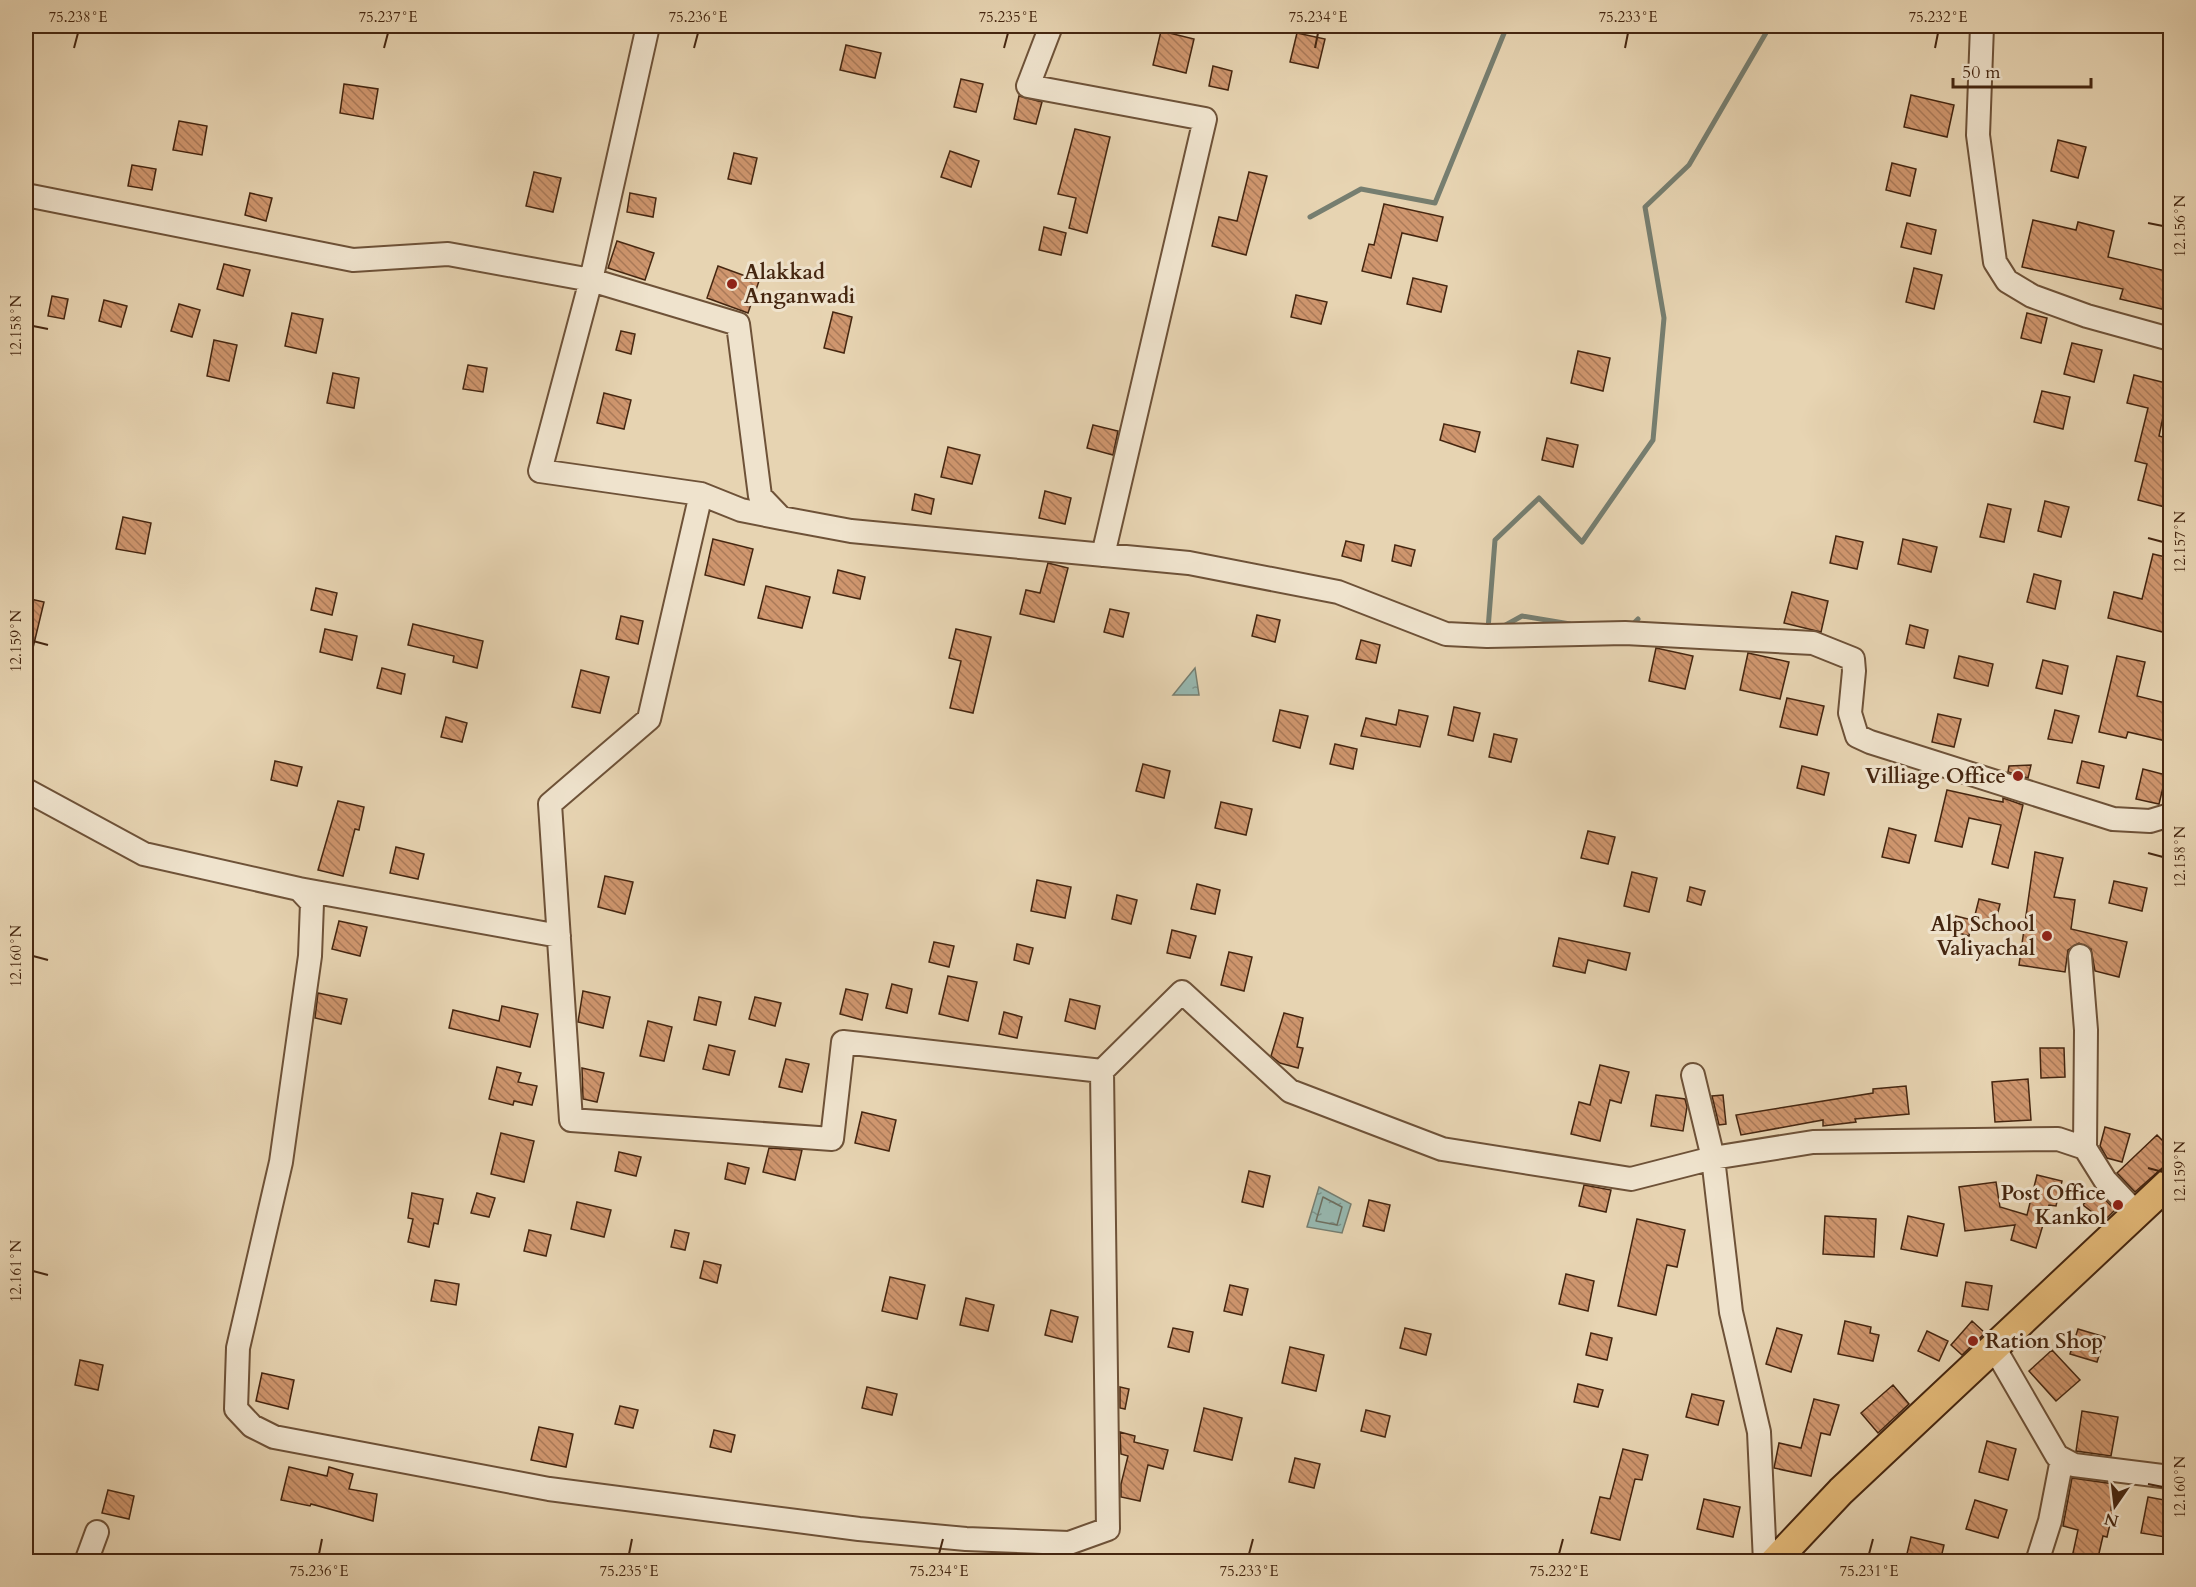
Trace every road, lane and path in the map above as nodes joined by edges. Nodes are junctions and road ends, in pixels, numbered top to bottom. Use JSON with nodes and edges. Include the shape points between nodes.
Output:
{"nodes":[{"id":1,"x":648,"y":26,"type":"edge"},
{"id":2,"x":1051,"y":26,"type":"edge"},
{"id":3,"x":1982,"y":26,"type":"edge"},
{"id":4,"x":26,"y":195,"type":"edge"},
{"id":5,"x":591,"y":279,"type":"junction"},
{"id":6,"x":2170,"y":339,"type":"edge"},
{"id":7,"x":701,"y":494,"type":"junction"},
{"id":8,"x":781,"y":518,"type":"junction"},
{"id":9,"x":1102,"y":555,"type":"junction"},
{"id":10,"x":26,"y":790,"type":"edge"},
{"id":11,"x":2170,"y":815,"type":"edge"},
{"id":12,"x":299,"y":889,"type":"junction"},
{"id":13,"x":559,"y":936,"type":"junction"},
{"id":14,"x":2080,"y":956,"type":"dead end"},
{"id":15,"x":1102,"y":1071,"type":"junction"},
{"id":16,"x":1693,"y":1075,"type":"dead end"},
{"id":17,"x":2085,"y":1148,"type":"junction"},
{"id":18,"x":1713,"y":1158,"type":"junction"},
{"id":19,"x":2170,"y":1182,"type":"edge"},
{"id":20,"x":2137,"y":1214,"type":"junction"},
{"id":21,"x":1995,"y":1349,"type":"junction"},
{"id":22,"x":2062,"y":1459,"type":"junction"},
{"id":23,"x":2170,"y":1477,"type":"edge"},
{"id":24,"x":97,"y":1532,"type":"dead end"},
{"id":25,"x":1072,"y":1552,"type":"edge"},
{"id":26,"x":86,"y":1562,"type":"edge"},
{"id":27,"x":1765,"y":1562,"type":"edge"},
{"id":28,"x":1774,"y":1562,"type":"edge"},
{"id":29,"x":2037,"y":1562,"type":"edge"}],
"edges":[{"from":1,"to":5,"type":"street"},
{"from":2,"to":9,"type":"street","via":[[1028,86],[1205,119]]},
{"from":3,"to":6,"type":"street","via":[[1978,135],[1995,262],[2007,281],[2032,296]]},
{"from":4,"to":5,"type":"street","via":[[353,260],[447,254]]},
{"from":5,"to":7,"type":"street","via":[[540,471]]},
{"from":5,"to":8,"type":"street","via":[[738,324],[760,496]]},
{"from":7,"to":8,"type":"street","via":[[741,510]]},
{"from":7,"to":13,"type":"street","via":[[649,719],[550,804]]},
{"from":8,"to":9,"type":"street","via":[[851,531]]},
{"from":9,"to":11,"type":"street","via":[[1189,563],[1338,592],[1446,634],[1625,633],[1813,643],[1853,659],[1850,713],[1857,736],[2113,819],[2150,821]]},
{"from":10,"to":12,"type":"street","via":[[144,854]]},
{"from":12,"to":13,"type":"street"},
{"from":12,"to":25,"type":"street","via":[[312,903],[308,968],[281,1162],[238,1348],[236,1409],[252,1426],[274,1437],[549,1489]]},
{"from":13,"to":15,"type":"street","via":[[571,1120],[832,1139],[843,1042]]},
{"from":14,"to":17,"type":"street","via":[[2086,1030]]},
{"from":15,"to":18,"type":"street","via":[[1182,992],[1290,1091],[1442,1149],[1630,1179]]},
{"from":15,"to":25,"type":"street","via":[[1108,1528]]},
{"from":16,"to":18,"type":"street"},
{"from":17,"to":18,"type":"street","via":[[2058,1139],[1891,1139],[1813,1142]]},
{"from":17,"to":20,"type":"street","via":[[2105,1180]]},
{"from":18,"to":27,"type":"street","via":[[1731,1312],[1759,1432]]},
{"from":19,"to":20,"type":"main road"},
{"from":20,"to":21,"type":"main road"},
{"from":21,"to":22,"type":"street"},
{"from":21,"to":28,"type":"main road","via":[[1841,1491]]},
{"from":22,"to":23,"type":"street","via":[[2074,1465]]},
{"from":22,"to":29,"type":"street"},
{"from":24,"to":26,"type":"street"}]}
